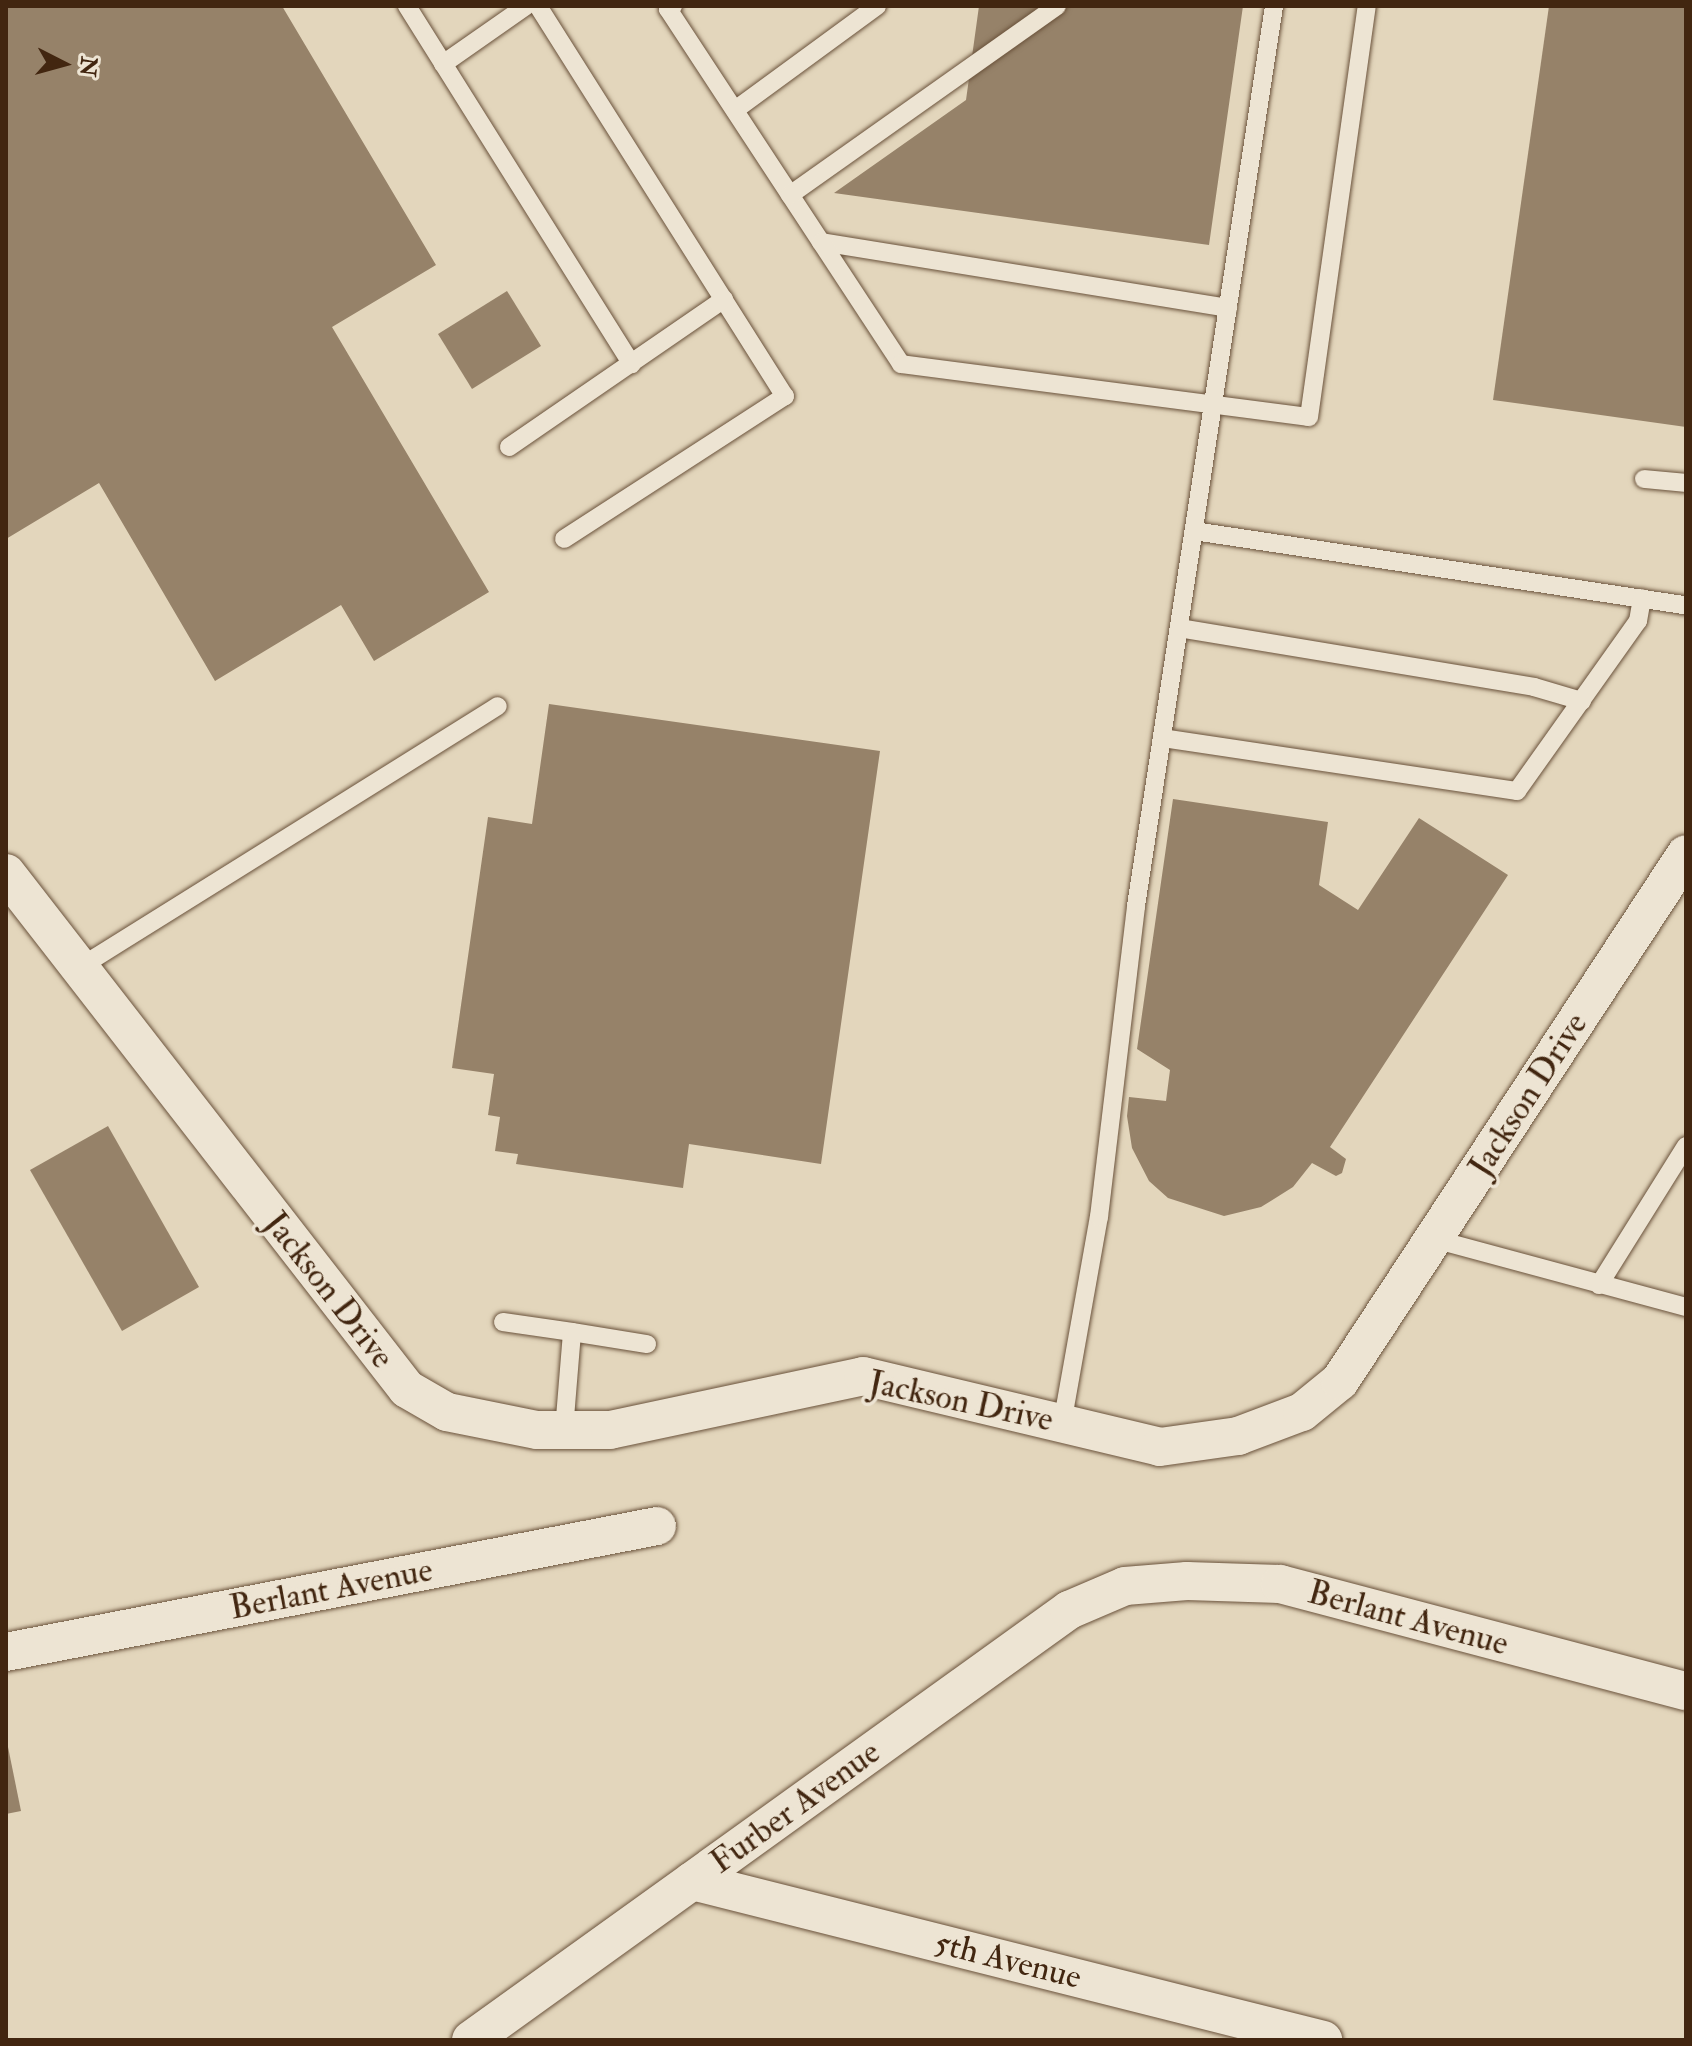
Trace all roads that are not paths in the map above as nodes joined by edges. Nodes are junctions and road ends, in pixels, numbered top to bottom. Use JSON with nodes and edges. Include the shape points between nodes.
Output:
{"nodes":[{"id":1,"x":407,"y":6,"type":"edge"},
{"id":2,"x":526,"y":6,"type":"edge"},
{"id":3,"x":538,"y":6,"type":"edge"},
{"id":4,"x":673,"y":6,"type":"edge"},
{"id":5,"x":877,"y":6,"type":"edge"},
{"id":6,"x":1057,"y":6,"type":"edge"},
{"id":7,"x":1274,"y":6,"type":"edge"},
{"id":8,"x":1367,"y":6,"type":"edge"},
{"id":9,"x":443,"y":64,"type":"junction"},
{"id":10,"x":735,"y":110,"type":"junction"},
{"id":11,"x":790,"y":195,"type":"junction"},
{"id":12,"x":821,"y":242,"type":"junction"},
{"id":13,"x":724,"y":299,"type":"junction"},
{"id":14,"x":1228,"y":308,"type":"junction"},
{"id":15,"x":632,"y":364,"type":"junction"},
{"id":16,"x":1213,"y":405,"type":"junction"},
{"id":17,"x":509,"y":447,"type":"dead end"},
{"id":18,"x":1644,"y":479,"type":"dead end"},
{"id":19,"x":1686,"y":483,"type":"edge"},
{"id":20,"x":1194,"y":531,"type":"junction"},
{"id":21,"x":564,"y":539,"type":"dead end"},
{"id":22,"x":1642,"y":598,"type":"junction"},
{"id":23,"x":1686,"y":605,"type":"edge"},
{"id":24,"x":1179,"y":628,"type":"junction"},
{"id":25,"x":1582,"y":701,"type":"junction"},
{"id":26,"x":498,"y":706,"type":"dead end"},
{"id":27,"x":1162,"y":738,"type":"junction"},
{"id":28,"x":1686,"y":854,"type":"edge"},
{"id":29,"x":6,"y":873,"type":"edge"},
{"id":30,"x":77,"y":969,"type":"junction"},
{"id":31,"x":1686,"y":1146,"type":"edge"},
{"id":32,"x":1434,"y":1239,"type":"junction"},
{"id":33,"x":1599,"y":1285,"type":"junction"},
{"id":34,"x":1686,"y":1307,"type":"edge"},
{"id":35,"x":503,"y":1322,"type":"dead end"},
{"id":36,"x":572,"y":1332,"type":"junction"},
{"id":37,"x":647,"y":1344,"type":"dead end"},
{"id":38,"x":1062,"y":1424,"type":"junction"},
{"id":39,"x":564,"y":1430,"type":"junction"},
{"id":40,"x":657,"y":1526,"type":"dead end"},
{"id":41,"x":1125,"y":1586,"type":"joint"},
{"id":42,"x":6,"y":1652,"type":"edge"},
{"id":43,"x":1686,"y":1691,"type":"edge"},
{"id":44,"x":692,"y":1881,"type":"junction"},
{"id":45,"x":471,"y":2040,"type":"edge"},
{"id":46,"x":1323,"y":2040,"type":"edge"}],
"edges":[{"from":1,"to":9,"type":"lane"},
{"from":2,"to":9,"type":"lane"},
{"from":3,"to":13,"type":"lane"},
{"from":4,"to":10,"type":"lane","via":[[668,9]]},
{"from":5,"to":10,"type":"lane"},
{"from":6,"to":11,"type":"lane"},
{"from":7,"to":14,"type":"lane"},
{"from":8,"to":16,"type":"lane","via":[[1309,417]]},
{"from":9,"to":15,"type":"lane"},
{"from":10,"to":11,"type":"lane"},
{"from":11,"to":12,"type":"lane"},
{"from":12,"to":14,"type":"lane"},
{"from":12,"to":16,"type":"lane","via":[[901,364]]},
{"from":13,"to":15,"type":"lane"},
{"from":13,"to":21,"type":"lane","via":[[785,396]]},
{"from":14,"to":16,"type":"lane"},
{"from":15,"to":17,"type":"lane"},
{"from":16,"to":20,"type":"lane"},
{"from":18,"to":19,"type":"lane"},
{"from":20,"to":22,"type":"lane"},
{"from":20,"to":24,"type":"lane"},
{"from":22,"to":23,"type":"lane"},
{"from":22,"to":25,"type":"lane","via":[[1638,621]]},
{"from":24,"to":25,"type":"lane","via":[[1534,687]]},
{"from":24,"to":27,"type":"lane"},
{"from":25,"to":27,"type":"lane","via":[[1517,791],[1501,793]]},
{"from":26,"to":30,"type":"lane"},
{"from":27,"to":38,"type":"lane","via":[[1099,1217]]},
{"from":28,"to":32,"type":"street","name":"Jackson Drive"},
{"from":29,"to":30,"type":"street","name":"Jackson Drive"},
{"from":30,"to":39,"type":"street","name":"Jackson Drive","via":[[407,1389],[447,1412]]},
{"from":31,"to":33,"type":"lane"},
{"from":32,"to":33,"type":"lane"},
{"from":32,"to":38,"type":"street","name":"Jackson Drive","via":[[1340,1381],[1302,1412],[1238,1436],[1160,1447]]},
{"from":33,"to":34,"type":"lane"},
{"from":35,"to":36,"type":"lane"},
{"from":36,"to":37,"type":"lane"},
{"from":36,"to":39,"type":"lane"},
{"from":38,"to":39,"type":"street","name":"Jackson Drive","via":[[863,1376],[610,1430]]},
{"from":40,"to":42,"type":"street","name":"Berlant Avenue"},
{"from":41,"to":43,"type":"street","name":"Berlant Avenue","via":[[1187,1581],[1280,1584]]},
{"from":41,"to":44,"type":"street","name":"Furber Avenue","via":[[1069,1610]]},
{"from":44,"to":45,"type":"street","name":"Furber Avenue"},
{"from":44,"to":46,"type":"street","name":"5th Avenue"}]}
